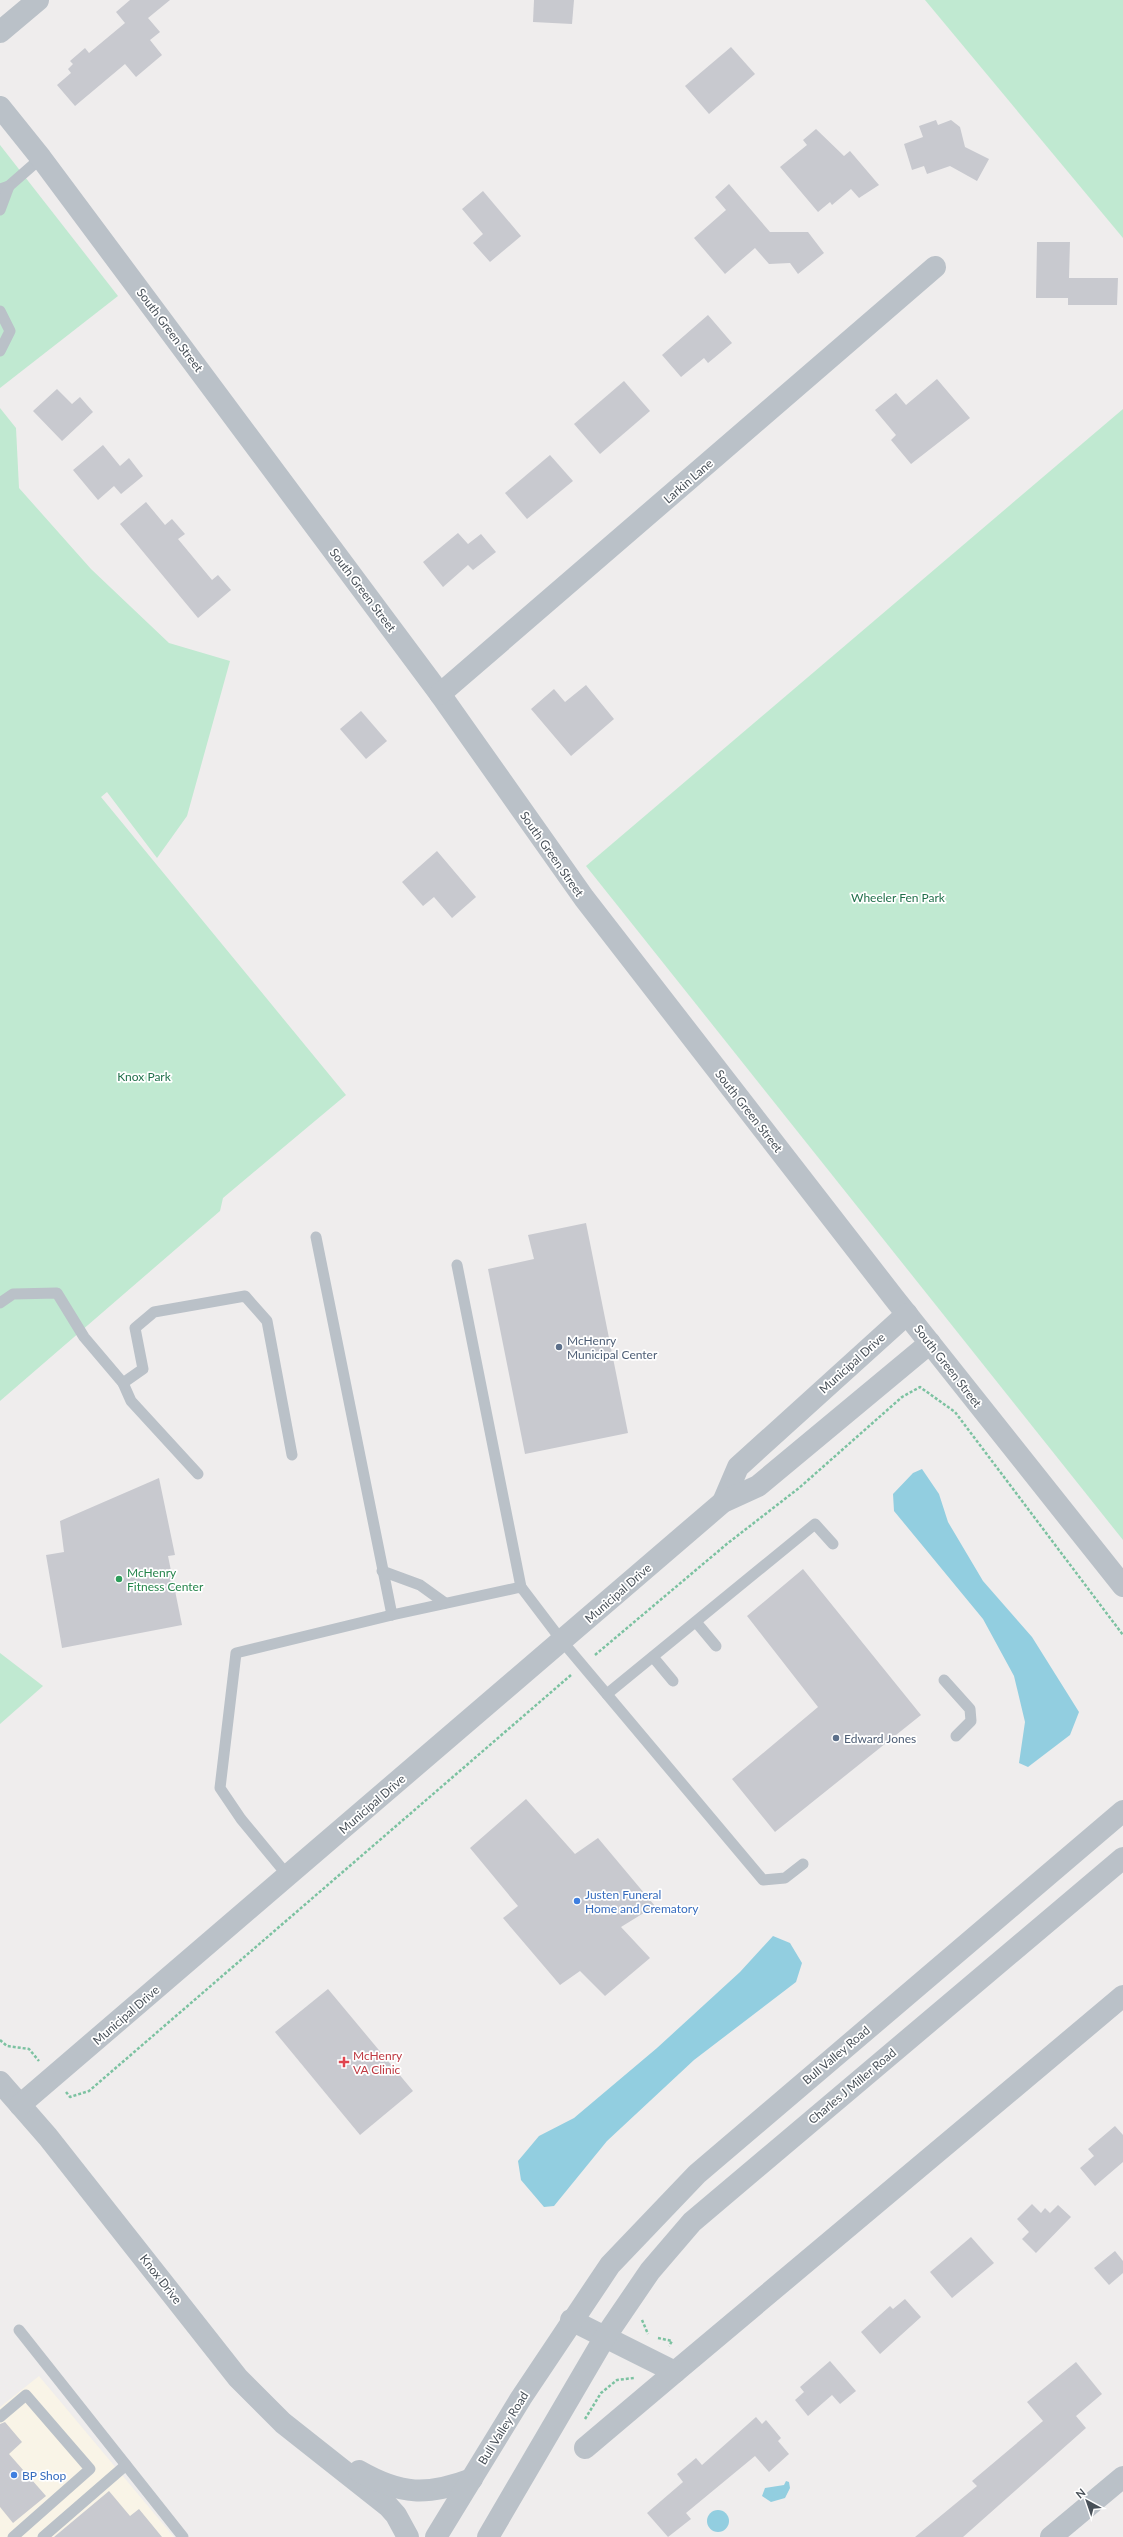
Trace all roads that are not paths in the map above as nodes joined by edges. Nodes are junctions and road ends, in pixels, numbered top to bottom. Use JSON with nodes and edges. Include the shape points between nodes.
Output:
{"nodes":[{"id":1,"x":38,"y":0,"type":"edge"},
{"id":2,"x":0,"y":32,"type":"edge"},
{"id":3,"x":0,"y":107,"type":"edge"},
{"id":4,"x":41,"y":158,"type":"junction"},
{"id":5,"x":5,"y":187,"type":"edge"},
{"id":6,"x":0,"y":210,"type":"edge"},
{"id":7,"x":935,"y":267,"type":"dead end"},
{"id":8,"x":0,"y":311,"type":"edge"},
{"id":9,"x":0,"y":351,"type":"edge"},
{"id":10,"x":440,"y":694,"type":"junction"},
{"id":11,"x":316,"y":1237,"type":"dead end"},
{"id":12,"x":457,"y":1265,"type":"dead end"},
{"id":13,"x":0,"y":1303,"type":"edge"},
{"id":14,"x":907,"y":1314,"type":"junction"},
{"id":15,"x":930,"y":1343,"type":"junction"},
{"id":16,"x":123,"y":1383,"type":"junction"},
{"id":17,"x":292,"y":1456,"type":"dead end"},
{"id":18,"x":198,"y":1474,"type":"dead end"},
{"id":19,"x":723,"y":1502,"type":"junction"},
{"id":20,"x":833,"y":1544,"type":"dead end"},
{"id":21,"x":382,"y":1570,"type":"junction"},
{"id":22,"x":1123,"y":1586,"type":"edge"},
{"id":23,"x":521,"y":1587,"type":"junction"},
{"id":24,"x":445,"y":1603,"type":"junction"},
{"id":25,"x":392,"y":1615,"type":"junction"},
{"id":26,"x":696,"y":1622,"type":"junction"},
{"id":27,"x":562,"y":1641,"type":"junction"},
{"id":28,"x":716,"y":1646,"type":"dead end"},
{"id":29,"x":653,"y":1657,"type":"junction"},
{"id":30,"x":944,"y":1680,"type":"dead end"},
{"id":31,"x":673,"y":1681,"type":"dead end"},
{"id":32,"x":607,"y":1694,"type":"junction"},
{"id":33,"x":956,"y":1736,"type":"dead end"},
{"id":34,"x":1123,"y":1811,"type":"edge"},
{"id":35,"x":1123,"y":1858,"type":"edge"},
{"id":36,"x":804,"y":1864,"type":"dead end"},
{"id":37,"x":288,"y":1876,"type":"junction"},
{"id":38,"x":1123,"y":1996,"type":"edge"},
{"id":39,"x":0,"y":2082,"type":"edge"},
{"id":40,"x":20,"y":2105,"type":"junction"},
{"id":41,"x":572,"y":2320,"type":"junction"},
{"id":42,"x":19,"y":2330,"type":"dead end"},
{"id":43,"x":605,"y":2337,"type":"junction"},
{"id":44,"x":666,"y":2367,"type":"junction"},
{"id":45,"x":0,"y":2417,"type":"edge"},
{"id":46,"x":585,"y":2448,"type":"dead end"},
{"id":47,"x":335,"y":2463,"type":"junction"},
{"id":48,"x":126,"y":2465,"type":"junction"},
{"id":49,"x":1123,"y":2477,"type":"edge"},
{"id":50,"x":472,"y":2478,"type":"junction"},
{"id":51,"x":13,"y":2537,"type":"edge"},
{"id":52,"x":43,"y":2537,"type":"edge"},
{"id":53,"x":184,"y":2537,"type":"edge"},
{"id":54,"x":408,"y":2537,"type":"edge"},
{"id":55,"x":436,"y":2537,"type":"edge"},
{"id":56,"x":488,"y":2537,"type":"edge"},
{"id":57,"x":1051,"y":2537,"type":"edge"}],
"edges":[{"from":1,"to":2,"type":"street"},
{"from":3,"to":4,"type":"street","name":"South Green Street"},
{"from":4,"to":5,"type":"lane"},
{"from":4,"to":10,"type":"street","name":"South Green Street"},
{"from":5,"to":6,"type":"lane"},
{"from":7,"to":10,"type":"street","name":"Larkin Lane"},
{"from":8,"to":9,"type":"lane","via":[[10,332]]},
{"from":10,"to":14,"type":"street","name":"South Green Street","via":[[584,898]]},
{"from":11,"to":21,"type":"lane"},
{"from":12,"to":23,"type":"lane"},
{"from":13,"to":16,"type":"lane","via":[[13,1294],[57,1293],[84,1337]]},
{"from":14,"to":15,"type":"street","name":"South Green Street"},
{"from":14,"to":19,"type":"street","name":"Municipal Drive","via":[[738,1467]]},
{"from":15,"to":19,"type":"street","name":"Municipal Drive","via":[[758,1486]]},
{"from":15,"to":22,"type":"street","name":"South Green Street"},
{"from":16,"to":17,"type":"lane","via":[[143,1369],[135,1328],[154,1312],[245,1296],[267,1321]]},
{"from":16,"to":18,"type":"lane","via":[[131,1401]]},
{"from":19,"to":27,"type":"street","name":"Municipal Drive"},
{"from":20,"to":26,"type":"lane","via":[[815,1524]]},
{"from":21,"to":24,"type":"lane","via":[[420,1585]]},
{"from":21,"to":25,"type":"lane"},
{"from":23,"to":24,"type":"lane"},
{"from":23,"to":27,"type":"lane"},
{"from":24,"to":25,"type":"lane"},
{"from":25,"to":37,"type":"lane","via":[[236,1653],[220,1788],[241,1819]]},
{"from":26,"to":28,"type":"lane"},
{"from":26,"to":29,"type":"lane"},
{"from":27,"to":32,"type":"lane"},
{"from":27,"to":37,"type":"street","name":"Municipal Drive"},
{"from":29,"to":31,"type":"lane"},
{"from":29,"to":32,"type":"lane"},
{"from":30,"to":33,"type":"lane","via":[[970,1709],[971,1721]]},
{"from":32,"to":36,"type":"lane","via":[[763,1880],[785,1878]]},
{"from":34,"to":41,"type":"street","name":"Bull Valley Road","via":[[697,2174],[610,2265]]},
{"from":35,"to":43,"type":"street","name":"Charles J Miller Road","via":[[692,2222],[650,2271]]},
{"from":37,"to":40,"type":"street","name":"Municipal Drive"},
{"from":38,"to":44,"type":"street"},
{"from":39,"to":40,"type":"street","name":"Knox Drive"},
{"from":40,"to":47,"type":"street","name":"Knox Drive","via":[[238,2378],[283,2423]]},
{"from":41,"to":43,"type":"street"},
{"from":41,"to":50,"type":"street","name":"Bull Valley Road"},
{"from":42,"to":48,"type":"lane"},
{"from":43,"to":44,"type":"street"},
{"from":43,"to":56,"type":"street"},
{"from":44,"to":46,"type":"street"},
{"from":45,"to":51,"type":"lane","via":[[26,2394],[90,2469]]},
{"from":47,"to":50,"type":"street","name":"Knox Drive","via":[[351,2467],[377,2481],[406,2491],[438,2490]]},
{"from":47,"to":54,"type":"street","name":"Knox Drive","via":[[388,2506]]},
{"from":48,"to":52,"type":"lane"},
{"from":48,"to":53,"type":"lane"},
{"from":49,"to":57,"type":"street"},
{"from":50,"to":55,"type":"street","name":"Bull Valley Road"}]}
